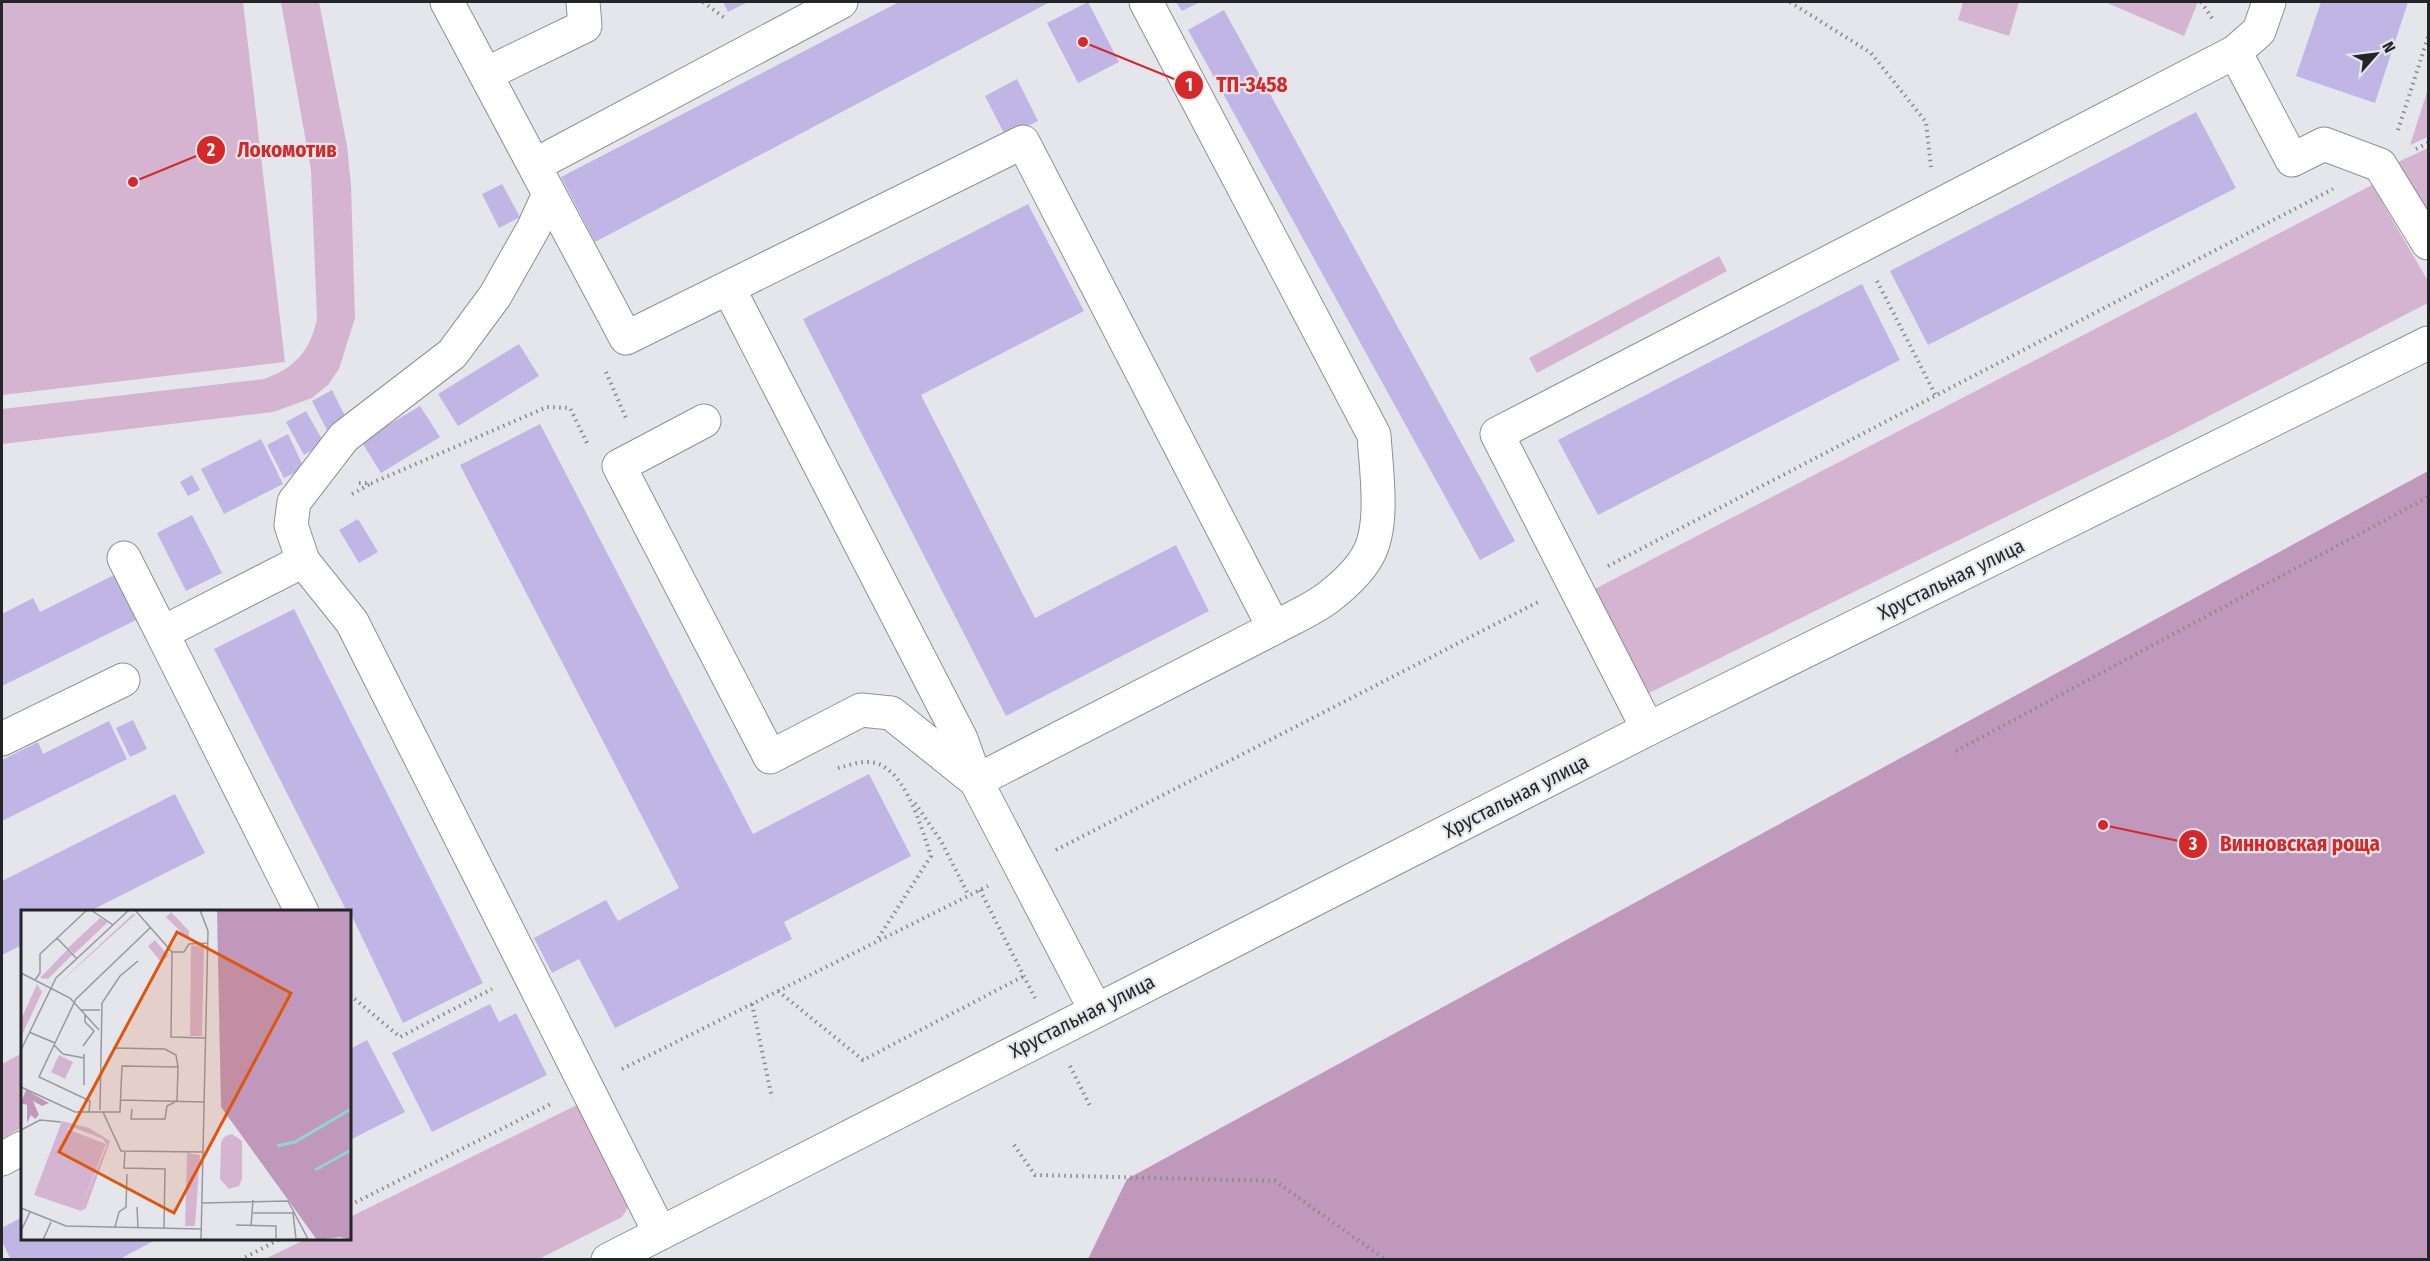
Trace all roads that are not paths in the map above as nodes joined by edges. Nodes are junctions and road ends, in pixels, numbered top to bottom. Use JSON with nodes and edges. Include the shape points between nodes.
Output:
{"nodes":[{"id":1,"x":447,"y":2,"type":"edge"},
{"id":2,"x":583,"y":2,"type":"edge"},
{"id":3,"x":841,"y":2,"type":"edge"},
{"id":4,"x":1146,"y":2,"type":"edge"},
{"id":5,"x":2269,"y":2,"type":"edge"},
{"id":6,"x":2235,"y":52,"type":"junction"},
{"id":7,"x":486,"y":74,"type":"junction"},
{"id":8,"x":550,"y":157,"type":"dead end"},
{"id":9,"x":549,"y":194,"type":"junction"},
{"id":10,"x":2428,"y":243,"type":"edge"},
{"id":11,"x":729,"y":289,"type":"junction"},
{"id":12,"x":2428,"y":342,"type":"edge"},
{"id":13,"x":704,"y":422,"type":"dead end"},
{"id":14,"x":124,"y":558,"type":"dead end"},
{"id":15,"x":303,"y":561,"type":"junction"},
{"id":16,"x":1274,"y":628,"type":"junction"},
{"id":17,"x":162,"y":633,"type":"junction"},
{"id":18,"x":123,"y":680,"type":"dead end"},
{"id":19,"x":1648,"y":729,"type":"junction"},
{"id":20,"x":2,"y":739,"type":"edge"},
{"id":21,"x":976,"y":781,"type":"junction"},
{"id":22,"x":301,"y":910,"type":"edge"},
{"id":23,"x":1095,"y":1010,"type":"junction"},
{"id":24,"x":21,"y":1149,"type":"edge"},
{"id":25,"x":2,"y":1159,"type":"edge"},
{"id":26,"x":660,"y":1233,"type":"junction"},
{"id":27,"x":608,"y":1260,"type":"edge"}],
"edges":[{"from":1,"to":7,"type":"main road"},
{"from":2,"to":7,"type":"main road","via":[[585,26]]},
{"from":3,"to":8,"type":"main road"},
{"from":4,"to":16,"type":"main road","via":[[1374,435],[1377,512],[1369,555],[1329,597]]},
{"from":5,"to":6,"type":"main road","via":[[2259,31]]},
{"from":6,"to":10,"type":"main road","via":[[2292,160],[2324,144],[2380,165]]},
{"from":6,"to":19,"type":"main road","via":[[1497,434]]},
{"from":7,"to":9,"type":"main road"},
{"from":9,"to":11,"type":"main road","via":[[626,339]]},
{"from":9,"to":15,"type":"main road","via":[[495,296],[452,354],[344,437],[294,502],[291,525]]},
{"from":11,"to":16,"type":"main road","via":[[1023,142]]},
{"from":11,"to":21,"type":"main road","via":[[961,739]]},
{"from":12,"to":19,"type":"main road","name":"Хрустальная улица"},
{"from":13,"to":21,"type":"main road","via":[[619,466],[770,757],[861,710],[871,711],[891,714]]},
{"from":14,"to":17,"type":"main road"},
{"from":15,"to":17,"type":"main road"},
{"from":15,"to":26,"type":"main road","via":[[352,622]]},
{"from":16,"to":21,"type":"main road"},
{"from":17,"to":22,"type":"main road"},
{"from":18,"to":20,"type":"main road"},
{"from":19,"to":23,"type":"main road","name":"Хрустальная улица"},
{"from":21,"to":23,"type":"main road"},
{"from":23,"to":26,"type":"main road","name":"Хрустальная улица"},
{"from":24,"to":25,"type":"main road"},
{"from":26,"to":27,"type":"main road","name":"Хрустальная улица"}]}
